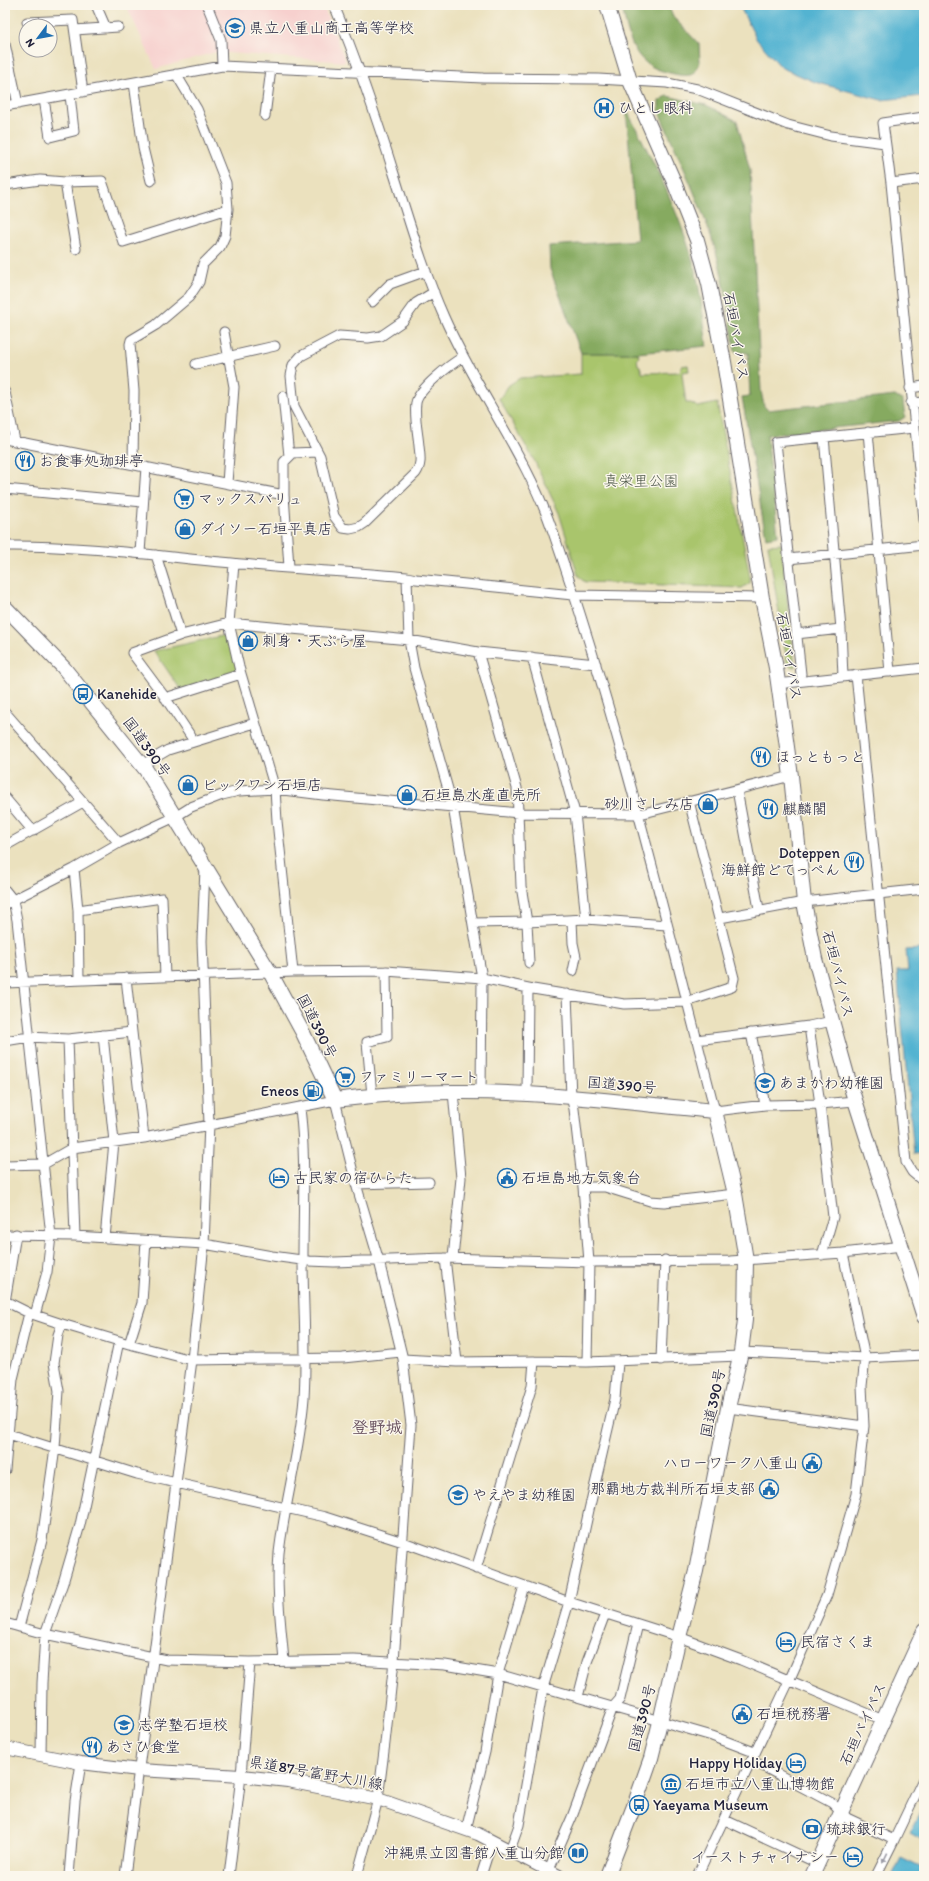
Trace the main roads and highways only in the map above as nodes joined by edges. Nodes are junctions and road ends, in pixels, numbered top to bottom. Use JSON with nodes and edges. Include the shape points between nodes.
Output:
{"nodes":[{"id":1,"x":607,"y":5,"type":"edge"},
{"id":2,"x":6,"y":611,"type":"edge"},
{"id":3,"x":924,"y":1317,"type":"edge"},
{"id":4,"x":924,"y":1631,"type":"edge"},
{"id":5,"x":5,"y":1748,"type":"edge"},
{"id":6,"x":554,"y":1873,"type":"edge"},
{"id":7,"x":607,"y":1876,"type":"edge"},
{"id":8,"x":812,"y":1876,"type":"edge"}],
"edges":[{"from":1,"to":3,"type":"highway","name":"石垣バイパス","via":[[630,81],[697,240],[709,284],[777,684],[791,776],[804,902],[815,959],[855,1101]]},
{"from":2,"to":7,"type":"highway","name":"国道390号","via":[[64,667],[142,766],[271,974],[335,1100],[372,1095],[481,1092],[571,1097],[715,1111],[735,1194],[746,1260],[745,1320],[741,1354],[698,1563],[660,1722],[634,1806]]},
{"from":4,"to":8,"type":"highway","name":"石垣バイパス"},
{"from":5,"to":6,"type":"main road","name":"県道87号富野大川線","via":[[81,1764],[288,1781],[378,1799],[466,1830]]}]}
